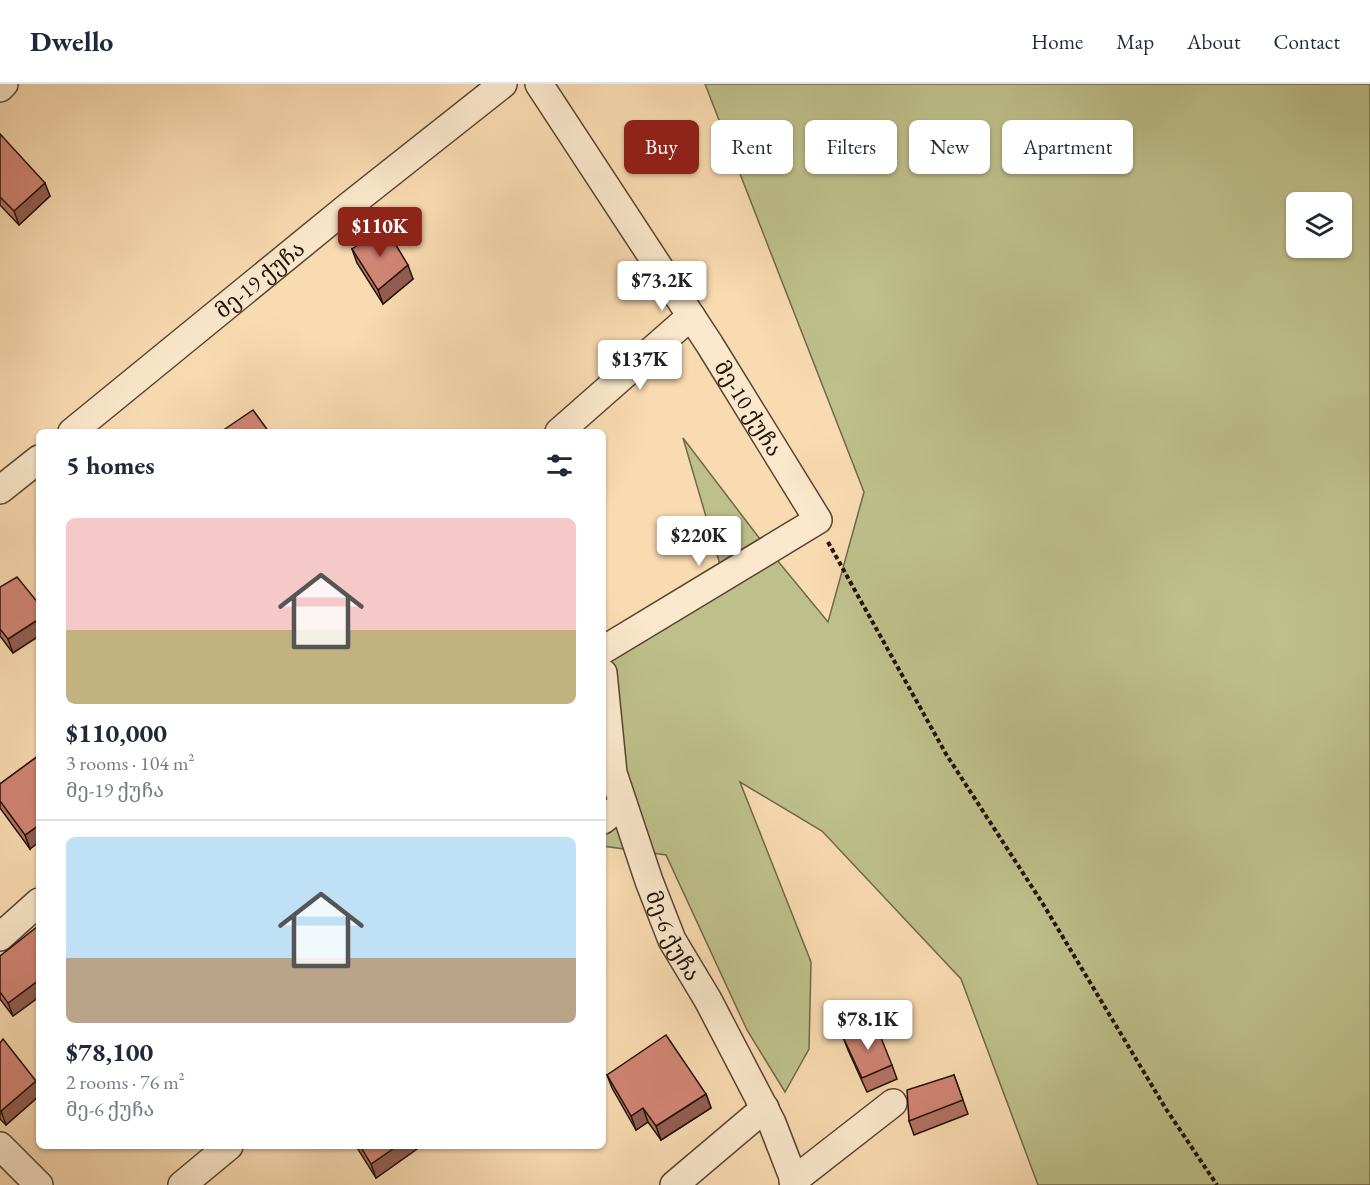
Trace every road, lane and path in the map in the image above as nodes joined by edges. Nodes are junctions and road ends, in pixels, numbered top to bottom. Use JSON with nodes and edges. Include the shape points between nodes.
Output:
{"nodes":[{"id":1,"x":4,"y":84,"type":"edge"},
{"id":2,"x":503,"y":84,"type":"edge"},
{"id":3,"x":540,"y":84,"type":"edge"},
{"id":4,"x":0,"y":88,"type":"edge"},
{"id":5,"x":691,"y":316,"type":"junction"},
{"id":6,"x":76,"y":429,"type":"edge"},
{"id":7,"x":562,"y":429,"type":"edge"},
{"id":8,"x":36,"y":461,"type":"edge"},
{"id":9,"x":0,"y":490,"type":"edge"},
{"id":10,"x":822,"y":529,"type":"junction"},
{"id":11,"x":606,"y":648,"type":"edge"},
{"id":12,"x":606,"y":703,"type":"edge"},
{"id":13,"x":613,"y":812,"type":"edge"},
{"id":14,"x":36,"y":905,"type":"edge"},
{"id":15,"x":0,"y":937,"type":"edge"},
{"id":16,"x":893,"y":1102,"type":"dead end"},
{"id":17,"x":765,"y":1108,"type":"junction"},
{"id":18,"x":0,"y":1146,"type":"edge"},
{"id":19,"x":225,"y":1149,"type":"edge"},
{"id":20,"x":794,"y":1183,"type":"edge"},
{"id":21,"x":39,"y":1185,"type":"edge"},
{"id":22,"x":182,"y":1185,"type":"edge"},
{"id":23,"x":674,"y":1185,"type":"edge"},
{"id":24,"x":1217,"y":1185,"type":"edge"}],
"edges":[{"from":1,"to":4,"type":"street"},
{"from":2,"to":6,"type":"street","name":"მე-19 ქუჩა"},
{"from":3,"to":5,"type":"street","name":"მე-10 ქუჩა"},
{"from":5,"to":7,"type":"street"},
{"from":5,"to":10,"type":"street","name":"მე-10 ქუჩა"},
{"from":8,"to":9,"type":"street"},
{"from":10,"to":11,"type":"street"},
{"from":10,"to":24,"type":"path","via":[[946,754]]},
{"from":12,"to":13,"type":"street","name":"მე-6 ქუჩა"},
{"from":13,"to":17,"type":"street","name":"მე-6 ქუჩა","via":[[649,881],[672,940]]},
{"from":14,"to":15,"type":"street"},
{"from":16,"to":20,"type":"street","name":"მე-6 ქუჩა"},
{"from":17,"to":20,"type":"street","name":"მე-6 ქუჩა"},
{"from":17,"to":23,"type":"street"},
{"from":18,"to":21,"type":"street"},
{"from":19,"to":22,"type":"street"}]}
